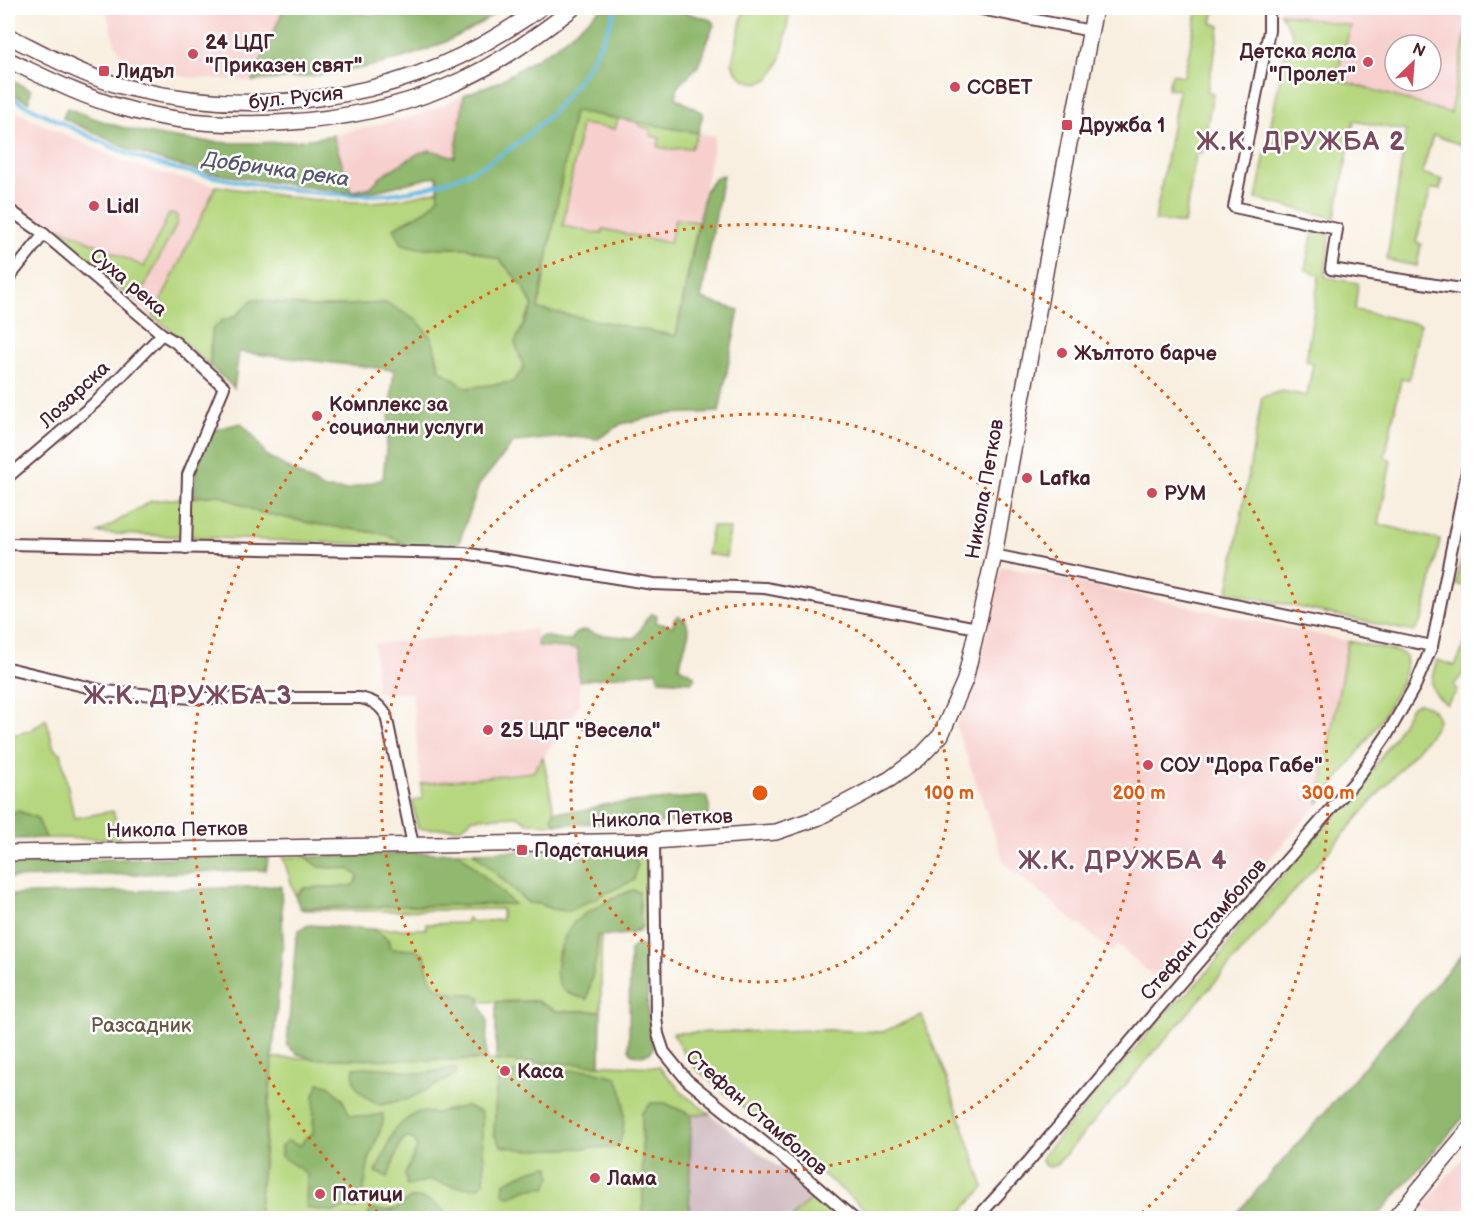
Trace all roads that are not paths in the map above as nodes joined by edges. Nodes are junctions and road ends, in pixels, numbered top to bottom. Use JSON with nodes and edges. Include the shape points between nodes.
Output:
{"nodes":[{"id":1,"x":540,"y":8,"type":"edge"},
{"id":2,"x":573,"y":8,"type":"edge"},
{"id":3,"x":976,"y":8,"type":"edge"},
{"id":4,"x":1095,"y":8,"type":"edge"},
{"id":5,"x":1269,"y":8,"type":"edge"},
{"id":6,"x":1091,"y":31,"type":"junction"},
{"id":7,"x":8,"y":36,"type":"edge"},
{"id":8,"x":8,"y":60,"type":"edge"},
{"id":9,"x":8,"y":209,"type":"edge"},
{"id":10,"x":44,"y":234,"type":"junction"},
{"id":11,"x":8,"y":279,"type":"edge"},
{"id":12,"x":1468,"y":290,"type":"edge"},
{"id":13,"x":162,"y":333,"type":"junction"},
{"id":14,"x":1468,"y":467,"type":"edge"},
{"id":15,"x":8,"y":477,"type":"edge"},
{"id":16,"x":8,"y":544,"type":"edge"},
{"id":17,"x":186,"y":548,"type":"junction"},
{"id":18,"x":994,"y":555,"type":"junction"},
{"id":19,"x":977,"y":627,"type":"junction"},
{"id":20,"x":1432,"y":646,"type":"junction"},
{"id":21,"x":8,"y":669,"type":"edge"},
{"id":22,"x":654,"y":841,"type":"junction"},
{"id":23,"x":412,"y":845,"type":"junction"},
{"id":24,"x":8,"y":853,"type":"edge"},
{"id":25,"x":1468,"y":1131,"type":"edge"},
{"id":26,"x":853,"y":1218,"type":"edge"},
{"id":27,"x":977,"y":1218,"type":"edge"},
{"id":28,"x":1395,"y":1218,"type":"edge"}],
"edges":[{"from":1,"to":7,"type":"street","name":"бул. Русия","via":[[437,68],[364,90],[311,99],[243,103],[184,99],[127,87],[82,72]]},
{"from":2,"to":8,"type":"street","name":"бул. Русия","via":[[544,32],[491,65],[445,87],[380,108],[314,120],[243,124],[181,120],[121,108]]},
{"from":3,"to":6,"type":"street"},
{"from":4,"to":6,"type":"street","name":"Никола Петков"},
{"from":5,"to":12,"type":"street","via":[[1269,31],[1233,207],[1337,229],[1331,269]]},
{"from":6,"to":18,"type":"street","name":"Никола Петков"},
{"from":9,"to":10,"type":"street","name":"Суха река"},
{"from":10,"to":11,"type":"street"},
{"from":10,"to":13,"type":"street","name":"Суха река"},
{"from":13,"to":15,"type":"street","name":"Лозарска","via":[[98,400]]},
{"from":13,"to":17,"type":"street","name":"Суха река","via":[[224,387],[188,476]]},
{"from":14,"to":20,"type":"street","name":"Стефан Стамболов"},
{"from":16,"to":17,"type":"street"},
{"from":17,"to":19,"type":"street","via":[[464,553],[653,584],[765,588]]},
{"from":18,"to":19,"type":"street","name":"Никола Петков"},
{"from":18,"to":20,"type":"street"},
{"from":19,"to":22,"type":"street","name":"Никола Петков","via":[[965,680],[941,735],[890,779],[817,818],[776,832]]},
{"from":20,"to":27,"type":"street","name":"Стефан Стамболов","via":[[1415,686],[1357,779]]},
{"from":21,"to":23,"type":"street","via":[[104,691],[192,698],[373,701],[386,715]]},
{"from":22,"to":23,"type":"street","name":"Никола Петков"},
{"from":22,"to":26,"type":"street","name":"Стефан Стамболов","via":[[656,1017],[664,1052],[687,1080]]},
{"from":23,"to":24,"type":"street","name":"Никола Петков"},
{"from":25,"to":28,"type":"street"}]}
